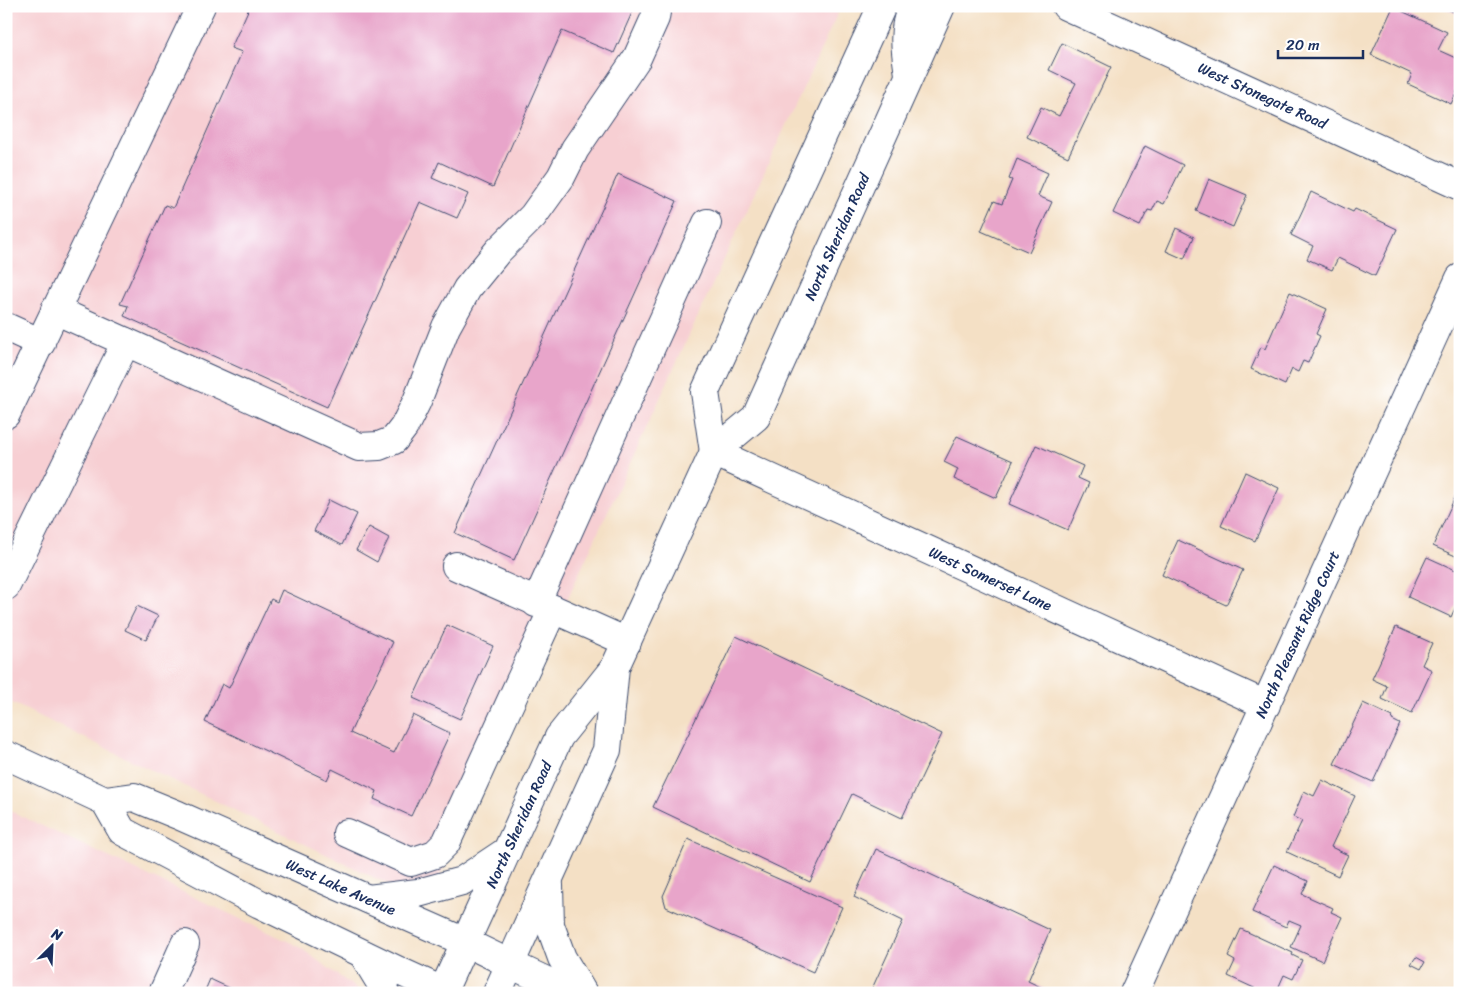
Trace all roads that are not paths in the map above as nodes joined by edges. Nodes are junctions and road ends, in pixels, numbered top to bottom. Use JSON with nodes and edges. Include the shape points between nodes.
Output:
{"nodes":[{"id":1,"x":201,"y":6,"type":"edge"},
{"id":2,"x":657,"y":6,"type":"edge"},
{"id":3,"x":882,"y":6,"type":"edge"},
{"id":4,"x":912,"y":6,"type":"edge"},
{"id":5,"x":940,"y":6,"type":"edge"},
{"id":6,"x":1066,"y":6,"type":"edge"},
{"id":7,"x":909,"y":75,"type":"junction"},
{"id":8,"x":1460,"y":186,"type":"edge"},
{"id":9,"x":707,"y":223,"type":"dead end"},
{"id":10,"x":1460,"y":278,"type":"edge"},
{"id":11,"x":56,"y":310,"type":"junction"},
{"id":12,"x":6,"y":327,"type":"edge"},
{"id":13,"x":126,"y":342,"type":"junction"},
{"id":14,"x":40,"y":343,"type":"junction"},
{"id":15,"x":8,"y":407,"type":"edge"},
{"id":16,"x":714,"y":452,"type":"junction"},
{"id":17,"x":456,"y":566,"type":"dead end"},
{"id":18,"x":6,"y":586,"type":"edge"},
{"id":19,"x":544,"y":606,"type":"junction"},
{"id":20,"x":627,"y":642,"type":"junction"},
{"id":21,"x":615,"y":667,"type":"junction"},
{"id":22,"x":1266,"y":705,"type":"junction"},
{"id":23,"x":6,"y":755,"type":"edge"},
{"id":24,"x":105,"y":802,"type":"junction"},
{"id":25,"x":347,"y":833,"type":"dead end"},
{"id":26,"x":507,"y":851,"type":"junction"},
{"id":27,"x":549,"y":878,"type":"junction"},
{"id":28,"x":368,"y":899,"type":"junction"},
{"id":29,"x":465,"y":942,"type":"junction"},
{"id":30,"x":185,"y":944,"type":"dead end"},
{"id":31,"x":364,"y":954,"type":"junction"},
{"id":32,"x":510,"y":964,"type":"junction"},
{"id":33,"x":444,"y":992,"type":"edge"},
{"id":34,"x":163,"y":993,"type":"edge"},
{"id":35,"x":385,"y":993,"type":"edge"},
{"id":36,"x":497,"y":993,"type":"edge"},
{"id":37,"x":572,"y":993,"type":"edge"},
{"id":38,"x":583,"y":993,"type":"edge"},
{"id":39,"x":1134,"y":993,"type":"edge"}],
"edges":[{"from":1,"to":11,"type":"main road"},
{"from":2,"to":13,"type":"main road","via":[[637,58],[561,177],[532,216],[467,288],[446,327],[417,401],[394,440],[379,446],[359,446]]},
{"from":3,"to":16,"type":"main road","via":[[705,392]]},
{"from":4,"to":7,"type":"main road","via":[[906,20]]},
{"from":5,"to":7,"type":"main road","name":"North Sheridan Road"},
{"from":6,"to":8,"type":"main road","name":"West Stonegate Road"},
{"from":7,"to":16,"type":"main road","name":"North Sheridan Road","via":[[756,417]]},
{"from":9,"to":19,"type":"main road"},
{"from":10,"to":22,"type":"main road","name":"North Pleasant Ridge Court"},
{"from":11,"to":13,"type":"main road"},
{"from":11,"to":14,"type":"main road"},
{"from":12,"to":14,"type":"main road"},
{"from":13,"to":18,"type":"main road"},
{"from":14,"to":15,"type":"main road"},
{"from":16,"to":20,"type":"main road","name":"North Sheridan Road"},
{"from":16,"to":22,"type":"main road","name":"West Somerset Lane"},
{"from":17,"to":19,"type":"main road"},
{"from":19,"to":20,"type":"main road"},
{"from":19,"to":25,"type":"main road","via":[[446,844],[435,854],[410,862]]},
{"from":20,"to":21,"type":"main road","name":"North Sheridan Road"},
{"from":21,"to":26,"type":"main road","name":"North Sheridan Road","via":[[559,737]]},
{"from":21,"to":27,"type":"main road","name":"North Sheridan Road","via":[[607,750]]},
{"from":22,"to":39,"type":"main road","name":"North Pleasant Ridge Court"},
{"from":23,"to":24,"type":"main road"},
{"from":24,"to":28,"type":"main road","name":"West Lake Avenue","via":[[134,797]]},
{"from":24,"to":31,"type":"main road","via":[[122,831],[260,904]]},
{"from":26,"to":28,"type":"main road","via":[[462,881],[418,893]]},
{"from":26,"to":29,"type":"main road","name":"North Sheridan Road"},
{"from":27,"to":32,"type":"main road","name":"North Sheridan Road"},
{"from":27,"to":38,"type":"main road","via":[[550,925],[562,958]]},
{"from":28,"to":29,"type":"main road","name":"West Lake Avenue"},
{"from":29,"to":32,"type":"main road","name":"West Lake Avenue"},
{"from":29,"to":33,"type":"main road","name":"North Sheridan Road"},
{"from":30,"to":34,"type":"main road"},
{"from":31,"to":33,"type":"main road"},
{"from":31,"to":35,"type":"main road"},
{"from":32,"to":36,"type":"main road","name":"North Sheridan Road"},
{"from":32,"to":37,"type":"main road","name":"West Lake Avenue"}]}
